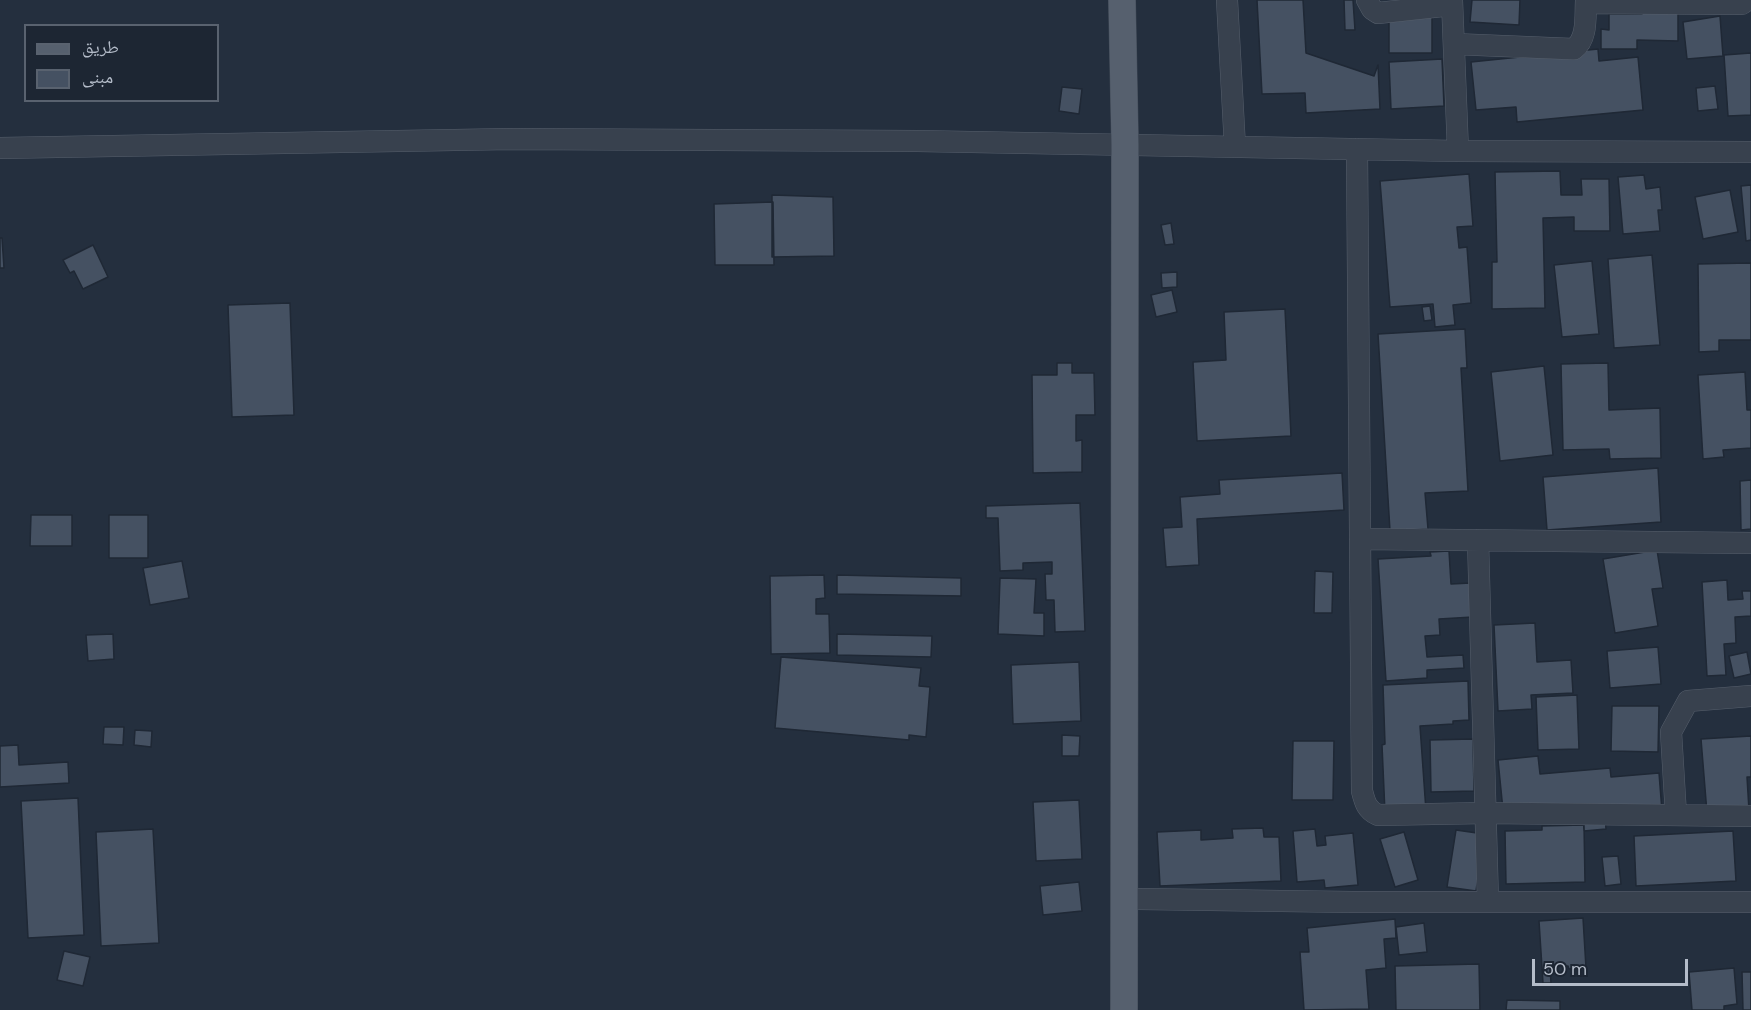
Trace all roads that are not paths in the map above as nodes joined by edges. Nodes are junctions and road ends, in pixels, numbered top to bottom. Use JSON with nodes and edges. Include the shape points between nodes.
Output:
{"nodes":[{"id":1,"x":1122,"y":0,"type":"edge"},
{"id":2,"x":1138,"y":0,"type":"edge"},
{"id":3,"x":1227,"y":0,"type":"edge"},
{"id":4,"x":1367,"y":0,"type":"edge"},
{"id":5,"x":1747,"y":0,"type":"edge"},
{"id":6,"x":1586,"y":2,"type":"edge"},
{"id":7,"x":1452,"y":3,"type":"edge"},
{"id":8,"x":1454,"y":44,"type":"junction"},
{"id":9,"x":1132,"y":146,"type":"junction"},
{"id":10,"x":0,"y":147,"type":"edge"},
{"id":11,"x":1235,"y":147,"type":"junction"},
{"id":12,"x":1357,"y":149,"type":"junction"},
{"id":13,"x":1458,"y":151,"type":"junction"},
{"id":14,"x":1751,"y":152,"type":"edge"},
{"id":15,"x":1360,"y":539,"type":"junction"},
{"id":16,"x":1478,"y":540,"type":"junction"},
{"id":17,"x":1751,"y":543,"type":"edge"},
{"id":18,"x":1751,"y":696,"type":"edge"},
{"id":19,"x":1487,"y":813,"type":"junction"},
{"id":20,"x":1676,"y":815,"type":"junction"},
{"id":21,"x":1751,"y":816,"type":"edge"},
{"id":22,"x":1139,"y":899,"type":"junction"},
{"id":23,"x":1488,"y":902,"type":"junction"},
{"id":24,"x":1751,"y":902,"type":"edge"},
{"id":25,"x":1124,"y":1010,"type":"edge"},
{"id":26,"x":1139,"y":1010,"type":"edge"}],
"edges":[{"from":1,"to":9,"type":"main road"},
{"from":2,"to":9,"type":"main road"},
{"from":3,"to":11,"type":"street"},
{"from":4,"to":7,"type":"street","via":[[1378,13]]},
{"from":5,"to":6,"type":"street","via":[[1742,4]]},
{"from":6,"to":8,"type":"street","via":[[1583,37],[1574,49]]},
{"from":7,"to":8,"type":"street"},
{"from":8,"to":13,"type":"street"},
{"from":9,"to":10,"type":"street","via":[[511,139]]},
{"from":9,"to":11,"type":"street"},
{"from":9,"to":22,"type":"main road"},
{"from":9,"to":25,"type":"main road"},
{"from":11,"to":12,"type":"street"},
{"from":12,"to":13,"type":"street"},
{"from":12,"to":15,"type":"street"},
{"from":13,"to":14,"type":"street"},
{"from":15,"to":16,"type":"street"},
{"from":15,"to":19,"type":"street","via":[[1365,803],[1370,812],[1378,815]]},
{"from":16,"to":17,"type":"street"},
{"from":16,"to":19,"type":"street"},
{"from":18,"to":20,"type":"street","via":[[1688,701],[1671,732]]},
{"from":19,"to":20,"type":"street"},
{"from":19,"to":23,"type":"street"},
{"from":20,"to":21,"type":"street"},
{"from":22,"to":23,"type":"street"},
{"from":22,"to":26,"type":"main road"},
{"from":23,"to":24,"type":"street"}]}
